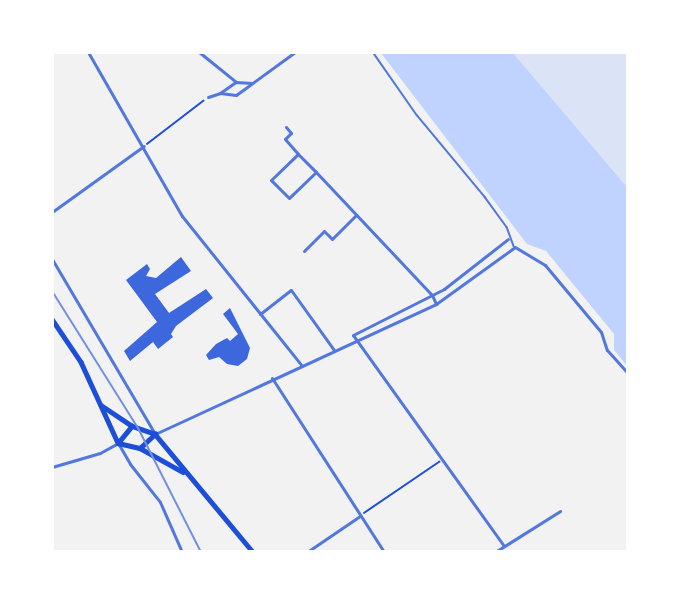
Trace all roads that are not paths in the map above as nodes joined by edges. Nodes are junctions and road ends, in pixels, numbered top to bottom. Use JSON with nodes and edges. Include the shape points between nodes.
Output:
{"nodes":[{"id":1,"x":88,"y":52,"type":"edge"},
{"id":2,"x":199,"y":52,"type":"edge"},
{"id":3,"x":295,"y":52,"type":"edge"},
{"id":4,"x":373,"y":52,"type":"edge"},
{"id":5,"x":236,"y":82,"type":"junction"},
{"id":6,"x":252,"y":83,"type":"junction"},
{"id":7,"x":220,"y":93,"type":"junction"},
{"id":8,"x":208,"y":97,"type":"road end"},
{"id":9,"x":285,"y":127,"type":"dead end"},
{"id":10,"x":144,"y":146,"type":"junction"},
{"id":11,"x":298,"y":154,"type":"junction"},
{"id":12,"x":316,"y":172,"type":"junction"},
{"id":13,"x":52,"y":212,"type":"edge"},
{"id":14,"x":356,"y":215,"type":"junction"},
{"id":15,"x":508,"y":239,"type":"junction"},
{"id":16,"x":514,"y":247,"type":"junction"},
{"id":17,"x":304,"y":251,"type":"dead end"},
{"id":18,"x":52,"y":259,"type":"edge"},
{"id":19,"x":432,"y":295,"type":"junction"},
{"id":20,"x":436,"y":304,"type":"junction"},
{"id":21,"x":259,"y":314,"type":"junction"},
{"id":22,"x":52,"y":319,"type":"edge"},
{"id":23,"x":356,"y":342,"type":"junction"},
{"id":24,"x":334,"y":350,"type":"junction"},
{"id":25,"x":302,"y":366,"type":"junction"},
{"id":26,"x":627,"y":373,"type":"edge"},
{"id":27,"x":272,"y":378,"type":"junction"},
{"id":28,"x":101,"y":405,"type":"junction"},
{"id":29,"x":132,"y":426,"type":"junction"},
{"id":30,"x":155,"y":434,"type":"junction"},
{"id":31,"x":118,"y":443,"type":"junction"},
{"id":32,"x":140,"y":448,"type":"junction"},
{"id":33,"x":52,"y":467,"type":"edge"},
{"id":34,"x":185,"y":473,"type":"junction"},
{"id":35,"x":560,"y":511,"type":"dead end"},
{"id":36,"x":361,"y":515,"type":"junction"},
{"id":37,"x":504,"y":546,"type":"junction"},
{"id":38,"x":182,"y":552,"type":"edge"},
{"id":39,"x":253,"y":552,"type":"edge"},
{"id":40,"x":307,"y":552,"type":"edge"},
{"id":41,"x":384,"y":552,"type":"edge"},
{"id":42,"x":495,"y":552,"type":"edge"}],
"edges":[{"from":1,"to":10,"type":"street"},
{"from":2,"to":5,"type":"street"},
{"from":3,"to":6,"type":"street"},
{"from":4,"to":15,"type":"lane","via":[[417,115],[507,227]]},
{"from":5,"to":6,"type":"street"},
{"from":5,"to":7,"type":"street"},
{"from":6,"to":7,"type":"street","via":[[236,95]]},
{"from":7,"to":8,"type":"street"},
{"from":9,"to":11,"type":"street","via":[[291,133],[285,139]]},
{"from":10,"to":13,"type":"street"},
{"from":10,"to":21,"type":"street","via":[[182,216]]},
{"from":11,"to":12,"type":"street"},
{"from":11,"to":12,"type":"street","via":[[271,180],[289,198]]},
{"from":12,"to":14,"type":"street"},
{"from":14,"to":17,"type":"street","via":[[332,239],[324,231]]},
{"from":14,"to":19,"type":"street"},
{"from":15,"to":16,"type":"lane"},
{"from":15,"to":19,"type":"street"},
{"from":16,"to":20,"type":"street"},
{"from":16,"to":26,"type":"street","via":[[545,265],[601,332],[607,350]]},
{"from":18,"to":30,"type":"street"},
{"from":19,"to":20,"type":"street"},
{"from":19,"to":23,"type":"street","via":[[352,335]]},
{"from":20,"to":23,"type":"street"},
{"from":21,"to":24,"type":"street","via":[[291,290]]},
{"from":21,"to":25,"type":"street"},
{"from":22,"to":28,"type":"main road","via":[[81,362]]},
{"from":23,"to":24,"type":"street"},
{"from":23,"to":37,"type":"street"},
{"from":24,"to":25,"type":"street"},
{"from":25,"to":27,"type":"street"},
{"from":27,"to":30,"type":"street"},
{"from":27,"to":36,"type":"street"},
{"from":28,"to":29,"type":"main road"},
{"from":28,"to":31,"type":"main road"},
{"from":29,"to":30,"type":"main road"},
{"from":29,"to":31,"type":"main road"},
{"from":30,"to":32,"type":"main road"},
{"from":30,"to":34,"type":"main road"},
{"from":31,"to":32,"type":"main road"},
{"from":31,"to":33,"type":"street","via":[[100,453]]},
{"from":31,"to":38,"type":"street","via":[[160,502]]},
{"from":32,"to":34,"type":"main road"},
{"from":34,"to":39,"type":"main road"},
{"from":35,"to":37,"type":"street"},
{"from":36,"to":40,"type":"street"},
{"from":36,"to":41,"type":"street"},
{"from":37,"to":42,"type":"street"}]}
